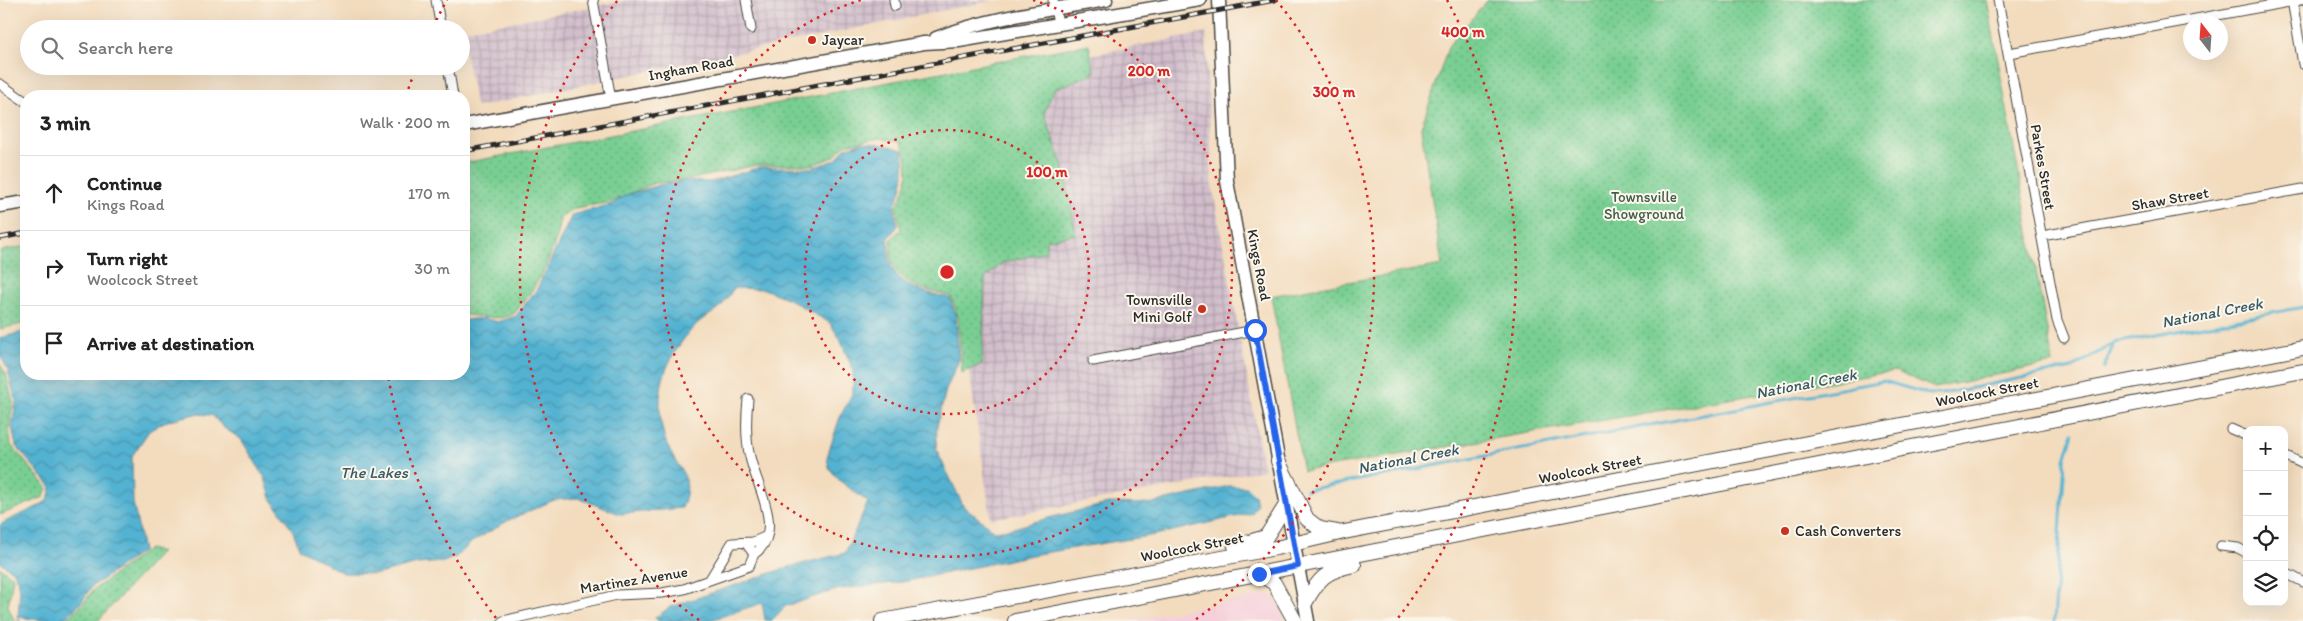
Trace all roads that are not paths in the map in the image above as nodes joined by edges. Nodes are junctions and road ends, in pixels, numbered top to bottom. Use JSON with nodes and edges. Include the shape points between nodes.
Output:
{"nodes":[{"id":1,"x":436,"y":0,"type":"edge"},
{"id":2,"x":593,"y":0,"type":"edge"},
{"id":3,"x":746,"y":0,"type":"edge"},
{"id":4,"x":1106,"y":0,"type":"edge"},
{"id":5,"x":1200,"y":0,"type":"edge"},
{"id":6,"x":1218,"y":0,"type":"edge"},
{"id":7,"x":1998,"y":0,"type":"edge"},
{"id":8,"x":2295,"y":1,"type":"edge"},
{"id":9,"x":1054,"y":4,"type":"edge"},
{"id":10,"x":439,"y":20,"type":"edge"},
{"id":11,"x":1058,"y":23,"type":"junction"},
{"id":12,"x":751,"y":30,"type":"dead end"},
{"id":13,"x":924,"y":43,"type":"junction"},
{"id":14,"x":2008,"y":53,"type":"junction"},
{"id":15,"x":2303,"y":64,"type":"edge"},
{"id":16,"x":450,"y":75,"type":"edge"},
{"id":17,"x":0,"y":84,"type":"edge"},
{"id":18,"x":452,"y":90,"type":"edge"},
{"id":19,"x":20,"y":98,"type":"edge"},
{"id":20,"x":611,"y":98,"type":"junction"},
{"id":21,"x":470,"y":123,"type":"edge"},
{"id":22,"x":2303,"y":189,"type":"edge"},
{"id":23,"x":20,"y":203,"type":"edge"},
{"id":24,"x":0,"y":206,"type":"edge"},
{"id":25,"x":2042,"y":236,"type":"junction"},
{"id":26,"x":1255,"y":330,"type":"junction"},
{"id":27,"x":2064,"y":338,"type":"dead end"},
{"id":28,"x":2303,"y":348,"type":"edge"},
{"id":29,"x":1093,"y":360,"type":"dead end"},
{"id":30,"x":2303,"y":371,"type":"edge"},
{"id":31,"x":748,"y":399,"type":"dead end"},
{"id":32,"x":2231,"y":429,"type":"dead end"},
{"id":33,"x":2243,"y":434,"type":"edge"},
{"id":34,"x":2288,"y":457,"type":"edge"},
{"id":35,"x":1278,"y":460,"type":"junction"},
{"id":36,"x":2303,"y":464,"type":"edge"},
{"id":37,"x":1286,"y":505,"type":"junction"},
{"id":38,"x":1566,"y":515,"type":"junction"},
{"id":39,"x":1344,"y":532,"type":"junction"},
{"id":40,"x":766,"y":537,"type":"junction"},
{"id":41,"x":746,"y":542,"type":"junction"},
{"id":42,"x":1293,"y":544,"type":"junction"},
{"id":43,"x":2221,"y":546,"type":"dead end"},
{"id":44,"x":2243,"y":551,"type":"edge"},
{"id":45,"x":725,"y":554,"type":"junction"},
{"id":46,"x":754,"y":554,"type":"junction"},
{"id":47,"x":1298,"y":566,"type":"junction"},
{"id":48,"x":740,"y":569,"type":"junction"},
{"id":49,"x":1155,"y":571,"type":"junction"},
{"id":50,"x":1259,"y":574,"type":"junction"},
{"id":51,"x":2288,"y":574,"type":"edge"},
{"id":52,"x":710,"y":579,"type":"junction"},
{"id":53,"x":2303,"y":582,"type":"edge"},
{"id":54,"x":1305,"y":603,"type":"junction"},
{"id":55,"x":503,"y":621,"type":"edge"},
{"id":56,"x":882,"y":621,"type":"edge"},
{"id":57,"x":1014,"y":621,"type":"edge"},
{"id":58,"x":1295,"y":621,"type":"edge"},
{"id":59,"x":1308,"y":621,"type":"edge"}],
"edges":[{"from":1,"to":10,"type":"street"},
{"from":2,"to":20,"type":"street"},
{"from":3,"to":12,"type":"street"},
{"from":4,"to":9,"type":"main road","name":"Ingham Road"},
{"from":5,"to":11,"type":"main road","name":"Ingham Road"},
{"from":6,"to":26,"type":"main road","name":"Kings Road","via":[[1227,181]]},
{"from":7,"to":14,"type":"street","name":"Parkes Street"},
{"from":8,"to":14,"type":"street"},
{"from":8,"to":15,"type":"street"},
{"from":9,"to":11,"type":"street"},
{"from":9,"to":13,"type":"main road","name":"Ingham Road","via":[[987,21]]},
{"from":11,"to":13,"type":"main road","name":"Ingham Road","via":[[959,41]]},
{"from":13,"to":20,"type":"main road","name":"Ingham Road"},
{"from":14,"to":25,"type":"street","name":"Parkes Street"},
{"from":16,"to":18,"type":"street"},
{"from":17,"to":19,"type":"street"},
{"from":20,"to":21,"type":"main road","name":"Ingham Road"},
{"from":22,"to":25,"type":"street","name":"Shaw Street"},
{"from":23,"to":24,"type":"main road"},
{"from":25,"to":27,"type":"street","name":"Parkes Street","via":[[2057,320]]},
{"from":26,"to":29,"type":"street"},
{"from":26,"to":35,"type":"main road","name":"Kings Road"},
{"from":28,"to":39,"type":"main road","name":"Woolcock Street"},
{"from":30,"to":38,"type":"main road"},
{"from":31,"to":40,"type":"street","via":[[746,438],[750,459],[762,488],[767,516]]},
{"from":32,"to":33,"type":"street"},
{"from":34,"to":36,"type":"street"},
{"from":35,"to":37,"type":"main road","name":"Kings Road"},
{"from":35,"to":39,"type":"main road","via":[[1307,519],[1320,529]]},
{"from":37,"to":42,"type":"main road","name":"Kings Road"},
{"from":37,"to":49,"type":"main road","via":[[1271,531],[1260,540],[1214,550]]},
{"from":38,"to":47,"type":"main road"},
{"from":38,"to":54,"type":"main road","via":[[1504,536],[1340,568],[1318,580]]},
{"from":39,"to":42,"type":"main road","name":"Woolcock Street"},
{"from":40,"to":41,"type":"street","name":"Martinez Avenue"},
{"from":40,"to":46,"type":"street","name":"Martinez Avenue"},
{"from":41,"to":45,"type":"street","name":"Martinez Avenue","via":[[732,543]]},
{"from":41,"to":46,"type":"street"},
{"from":42,"to":47,"type":"main road","name":"Kings Road"},
{"from":42,"to":49,"type":"main road","name":"Woolcock Street"},
{"from":43,"to":44,"type":"street"},
{"from":45,"to":48,"type":"street","via":[[731,567]]},
{"from":45,"to":52,"type":"street","name":"Martinez Avenue"},
{"from":46,"to":48,"type":"street","name":"Martinez Avenue","via":[[749,566]]},
{"from":47,"to":50,"type":"main road"},
{"from":47,"to":54,"type":"main road","name":"Kings Road"},
{"from":48,"to":52,"type":"street","name":"Martinez Avenue"},
{"from":49,"to":56,"type":"main road","name":"Woolcock Street"},
{"from":50,"to":57,"type":"main road"},
{"from":50,"to":58,"type":"main road","via":[[1274,583]]},
{"from":51,"to":53,"type":"street"},
{"from":52,"to":55,"type":"street","name":"Martinez Avenue","via":[[684,589],[617,595]]},
{"from":54,"to":59,"type":"main road","name":"Kings Road"}]}
